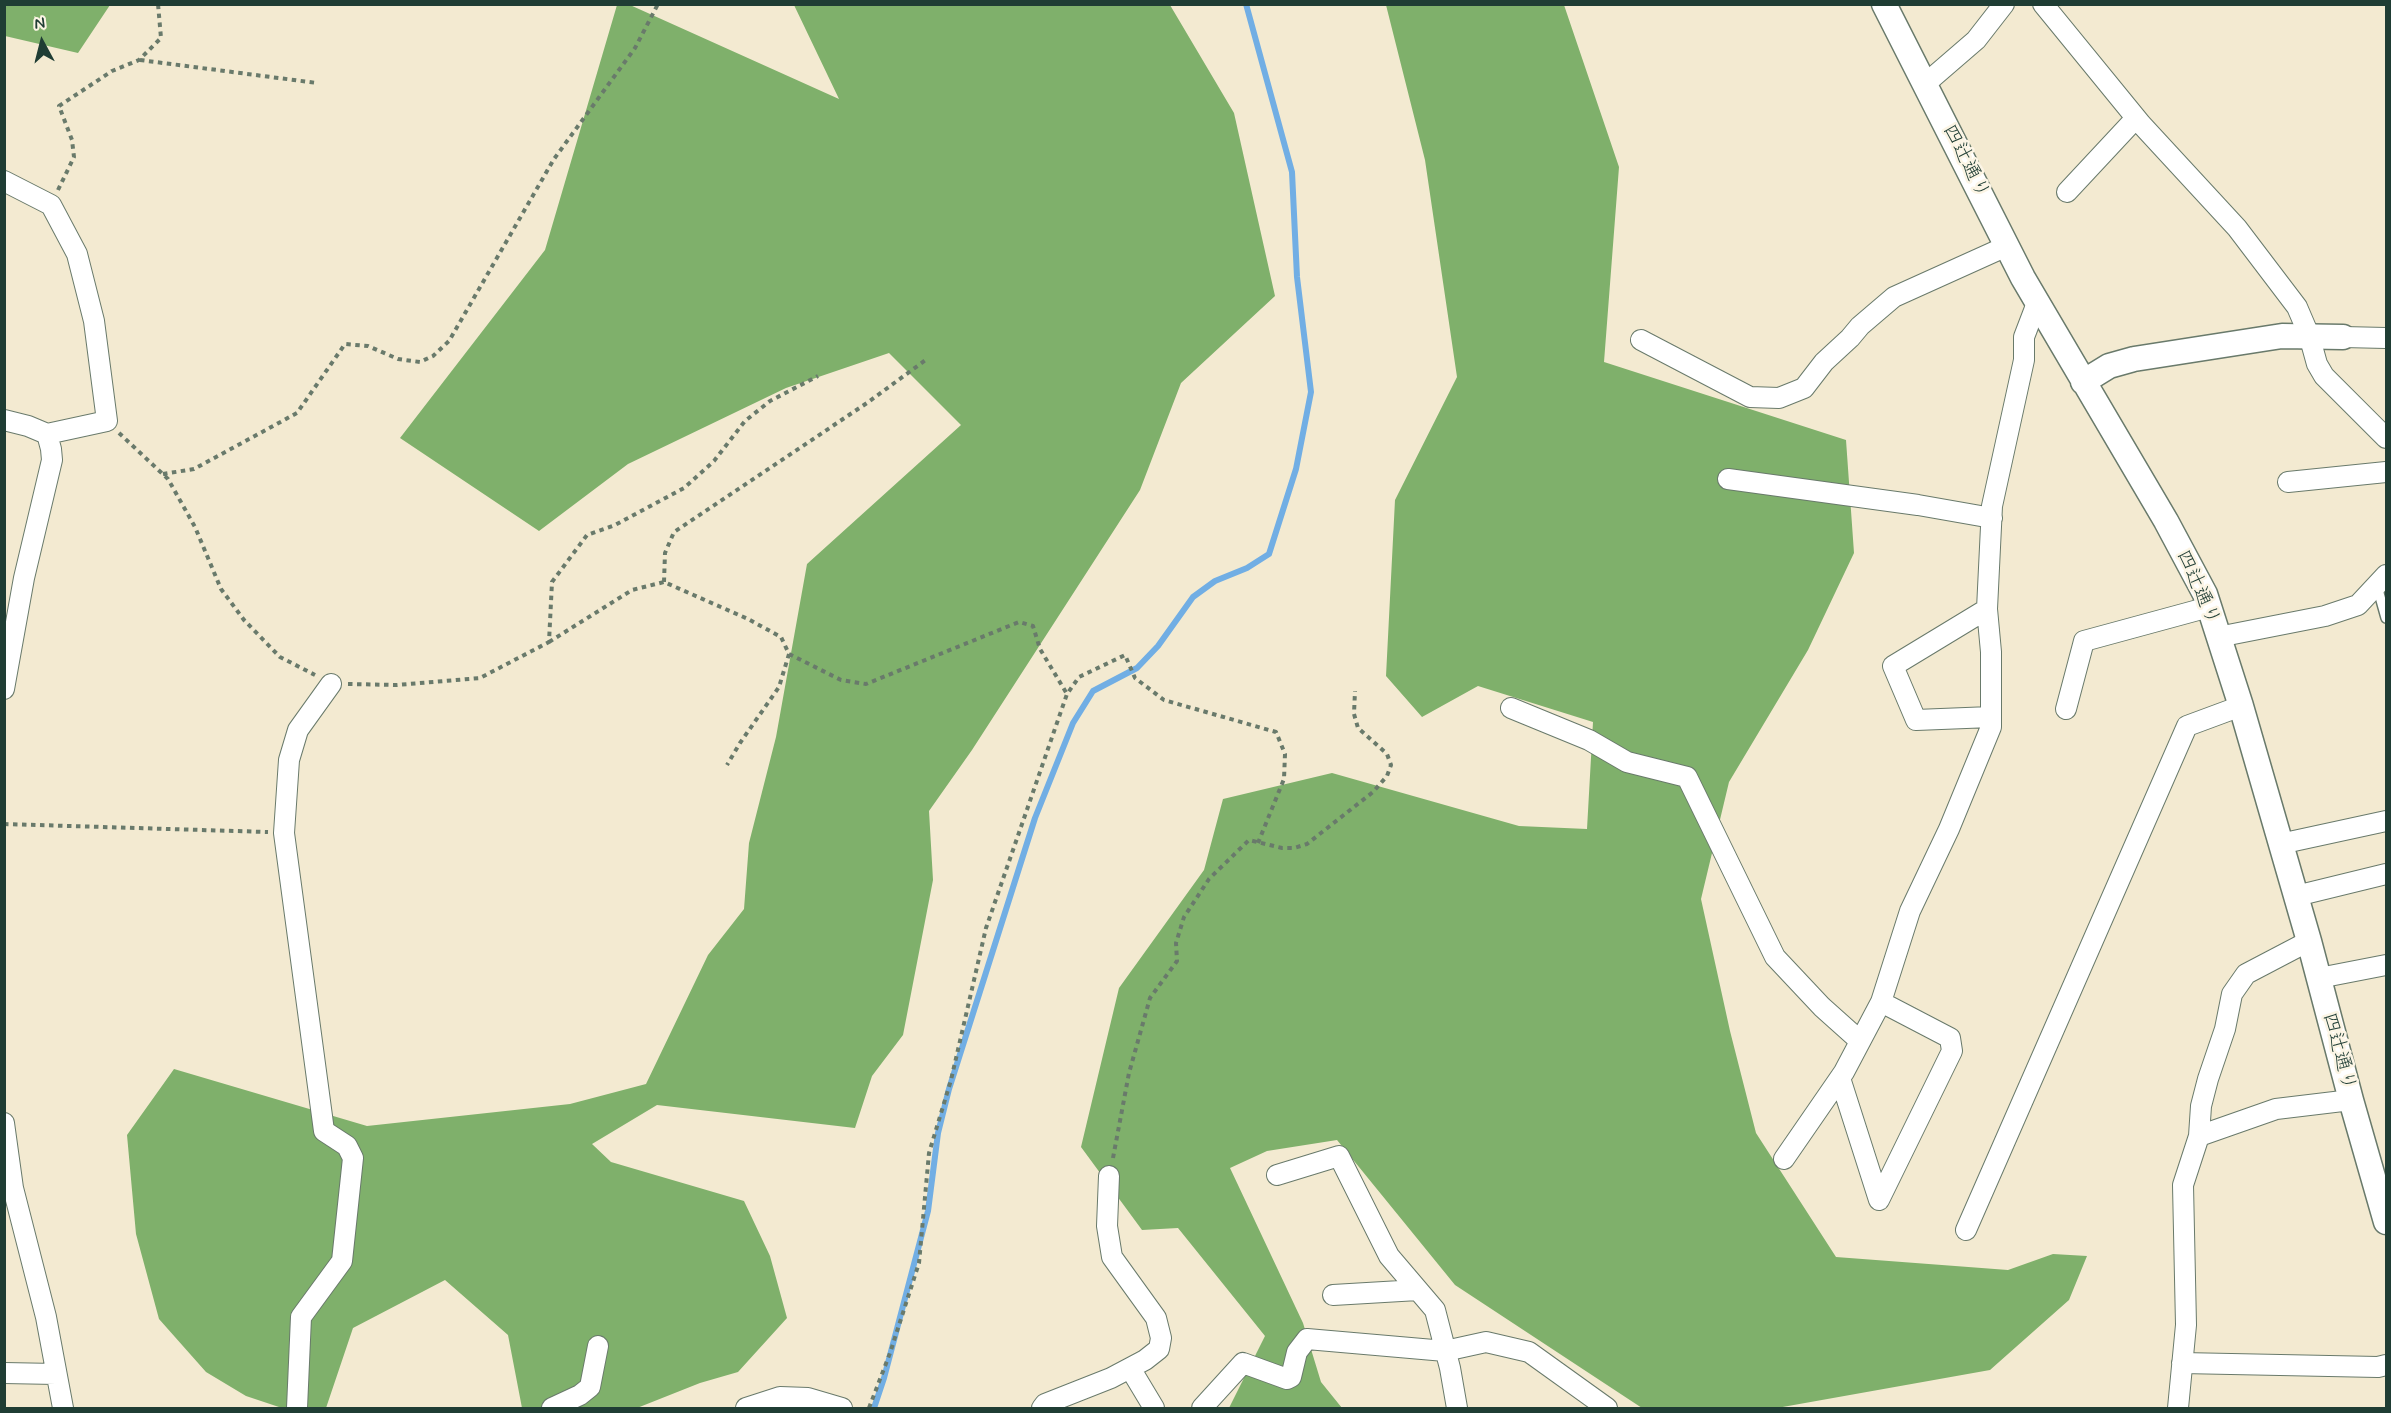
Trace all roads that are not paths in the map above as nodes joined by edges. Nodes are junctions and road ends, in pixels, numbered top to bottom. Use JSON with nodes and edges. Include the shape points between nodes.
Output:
{"nodes":[{"id":1,"x":1884,"y":4,"type":"edge"},
{"id":2,"x":2004,"y":4,"type":"edge"},
{"id":3,"x":2043,"y":4,"type":"edge"},
{"id":4,"x":1924,"y":84,"type":"junction"},
{"id":5,"x":2136,"y":118,"type":"junction"},
{"id":6,"x":4,"y":181,"type":"edge"},
{"id":7,"x":2067,"y":192,"type":"dead end"},
{"id":8,"x":2007,"y":246,"type":"junction"},
{"id":9,"x":2037,"y":303,"type":"junction"},
{"id":10,"x":2309,"y":335,"type":"junction"},
{"id":11,"x":2343,"y":337,"type":"joint"},
{"id":12,"x":2386,"y":338,"type":"edge"},
{"id":13,"x":1641,"y":340,"type":"dead end"},
{"id":14,"x":2083,"y":382,"type":"junction"},
{"id":15,"x":4,"y":420,"type":"edge"},
{"id":16,"x":47,"y":434,"type":"junction"},
{"id":17,"x":2386,"y":438,"type":"edge"},
{"id":18,"x":2386,"y":472,"type":"edge"},
{"id":19,"x":1728,"y":479,"type":"dead end"},
{"id":20,"x":2288,"y":482,"type":"dead end"},
{"id":21,"x":1992,"y":518,"type":"junction"},
{"id":22,"x":2382,"y":580,"type":"edge"},
{"id":23,"x":2209,"y":607,"type":"junction"},
{"id":24,"x":1988,"y":609,"type":"junction"},
{"id":25,"x":2386,"y":618,"type":"edge"},
{"id":26,"x":2218,"y":636,"type":"junction"},
{"id":27,"x":331,"y":684,"type":"road end"},
{"id":28,"x":4,"y":689,"type":"edge"},
{"id":29,"x":2241,"y":706,"type":"junction"},
{"id":30,"x":1511,"y":708,"type":"dead end"},
{"id":31,"x":2066,"y":709,"type":"dead end"},
{"id":32,"x":1991,"y":717,"type":"junction"},
{"id":33,"x":2386,"y":821,"type":"edge"},
{"id":34,"x":2280,"y":844,"type":"junction"},
{"id":35,"x":2386,"y":874,"type":"edge"},
{"id":36,"x":2296,"y":896,"type":"junction"},
{"id":37,"x":2309,"y":941,"type":"junction"},
{"id":38,"x":2386,"y":965,"type":"edge"},
{"id":39,"x":2319,"y":978,"type":"junction"},
{"id":40,"x":1881,"y":1002,"type":"junction"},
{"id":41,"x":1860,"y":1041,"type":"junction"},
{"id":42,"x":1840,"y":1078,"type":"junction"},
{"id":43,"x":2351,"y":1100,"type":"junction"},
{"id":44,"x":4,"y":1123,"type":"edge"},
{"id":45,"x":2199,"y":1136,"type":"junction"},
{"id":46,"x":1784,"y":1159,"type":"dead end"},
{"id":47,"x":1277,"y":1175,"type":"dead end"},
{"id":48,"x":1109,"y":1176,"type":"road end"},
{"id":49,"x":2386,"y":1222,"type":"edge"},
{"id":50,"x":1966,"y":1230,"type":"dead end"},
{"id":51,"x":1418,"y":1290,"type":"junction"},
{"id":52,"x":1333,"y":1295,"type":"dead end"},
{"id":53,"x":598,"y":1346,"type":"dead end"},
{"id":54,"x":1445,"y":1351,"type":"junction"},
{"id":55,"x":2182,"y":1363,"type":"junction"},
{"id":56,"x":2386,"y":1365,"type":"edge"},
{"id":57,"x":1130,"y":1368,"type":"junction"},
{"id":58,"x":4,"y":1374,"type":"edge"},
{"id":59,"x":56,"y":1374,"type":"junction"},
{"id":60,"x":63,"y":1408,"type":"edge"},
{"id":61,"x":297,"y":1408,"type":"edge"},
{"id":62,"x":552,"y":1408,"type":"edge"},
{"id":63,"x":746,"y":1408,"type":"edge"},
{"id":64,"x":842,"y":1408,"type":"edge"},
{"id":65,"x":1041,"y":1408,"type":"edge"},
{"id":66,"x":1154,"y":1408,"type":"edge"},
{"id":67,"x":1202,"y":1408,"type":"edge"},
{"id":68,"x":1457,"y":1408,"type":"edge"},
{"id":69,"x":1607,"y":1408,"type":"edge"},
{"id":70,"x":2178,"y":1408,"type":"edge"}],
"edges":[{"from":1,"to":4,"type":"street","name":"四辻通り"},
{"from":2,"to":4,"type":"street","via":[[1976,40]]},
{"from":3,"to":5,"type":"street"},
{"from":4,"to":8,"type":"street","name":"四辻通り"},
{"from":5,"to":7,"type":"street"},
{"from":5,"to":10,"type":"street","via":[[2237,228],[2297,307]]},
{"from":6,"to":16,"type":"street","via":[[51,205],[77,254],[94,321],[107,421]]},
{"from":8,"to":9,"type":"street","name":"四辻通り"},
{"from":8,"to":13,"type":"street","via":[[1894,297],[1824,362],[1804,388],[1779,398],[1750,396]]},
{"from":9,"to":14,"type":"street","name":"四辻通り"},
{"from":9,"to":21,"type":"street","via":[[2024,337],[2024,360]]},
{"from":10,"to":11,"type":"street"},
{"from":10,"to":14,"type":"street","via":[[2122,361]]},
{"from":10,"to":17,"type":"street","via":[[2324,376]]},
{"from":11,"to":12,"type":"street"},
{"from":14,"to":23,"type":"street","name":"四辻通り","via":[[2166,521]]},
{"from":15,"to":16,"type":"street"},
{"from":16,"to":28,"type":"street","via":[[52,460],[24,578]]},
{"from":18,"to":20,"type":"street"},
{"from":19,"to":21,"type":"street"},
{"from":21,"to":24,"type":"street"},
{"from":22,"to":25,"type":"lane"},
{"from":22,"to":26,"type":"street","via":[[2358,605],[2325,616]]},
{"from":23,"to":26,"type":"street","name":"四辻通り"},
{"from":23,"to":31,"type":"street","via":[[2084,641]]},
{"from":24,"to":32,"type":"street"},
{"from":24,"to":32,"type":"street","via":[[1893,666],[1916,720]]},
{"from":26,"to":29,"type":"street","name":"四辻通り"},
{"from":27,"to":61,"type":"street","via":[[298,730],[289,760],[284,833],[324,1131],[347,1146],[353,1158],[342,1261],[301,1317]]},
{"from":29,"to":34,"type":"street","name":"四辻通り"},
{"from":29,"to":50,"type":"street","via":[[2187,726]]},
{"from":30,"to":41,"type":"street","via":[[1589,740],[1628,762],[1687,777],[1776,957]]},
{"from":32,"to":40,"type":"street","via":[[1991,727],[1949,829],[1910,911]]},
{"from":33,"to":34,"type":"street"},
{"from":34,"to":36,"type":"street","name":"四辻通り"},
{"from":35,"to":36,"type":"street"},
{"from":36,"to":37,"type":"street","name":"四辻通り"},
{"from":37,"to":39,"type":"street","name":"四辻通り"},
{"from":37,"to":45,"type":"street","via":[[2246,974],[2232,994],[2201,1106]]},
{"from":38,"to":39,"type":"street"},
{"from":39,"to":43,"type":"street","name":"四辻通り"},
{"from":40,"to":41,"type":"street"},
{"from":40,"to":42,"type":"street","via":[[1950,1038],[1952,1051],[1879,1200]]},
{"from":41,"to":42,"type":"street"},
{"from":42,"to":46,"type":"street"},
{"from":43,"to":45,"type":"street","via":[[2276,1109]]},
{"from":43,"to":49,"type":"street","name":"四辻通り"},
{"from":44,"to":59,"type":"street","via":[[13,1188],[46,1317]]},
{"from":45,"to":55,"type":"street","via":[[2184,1185],[2186,1325]]},
{"from":47,"to":51,"type":"street","via":[[1340,1156],[1389,1256]]},
{"from":48,"to":57,"type":"street","via":[[1107,1226],[1112,1257],[1156,1318],[1161,1338],[1159,1349]]},
{"from":51,"to":52,"type":"street"},
{"from":51,"to":54,"type":"street","via":[[1435,1310]]},
{"from":53,"to":62,"type":"street","via":[[590,1387]]},
{"from":54,"to":67,"type":"street","via":[[1306,1339],[1297,1352],[1291,1377],[1287,1379],[1243,1363]]},
{"from":54,"to":68,"type":"street"},
{"from":54,"to":69,"type":"street","via":[[1485,1342],[1529,1352]]},
{"from":55,"to":56,"type":"street"},
{"from":55,"to":70,"type":"street"},
{"from":57,"to":65,"type":"street"},
{"from":57,"to":66,"type":"street"},
{"from":58,"to":59,"type":"street"},
{"from":59,"to":60,"type":"street"},
{"from":63,"to":64,"type":"street","via":[[780,1396],[808,1398]]}]}
